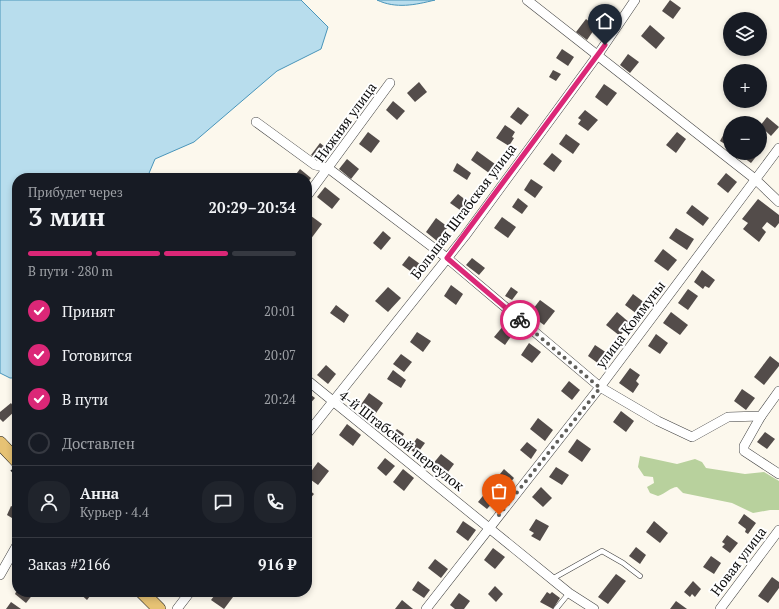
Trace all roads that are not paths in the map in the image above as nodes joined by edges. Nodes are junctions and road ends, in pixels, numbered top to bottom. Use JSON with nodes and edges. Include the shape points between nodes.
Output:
{"nodes":[{"id":1,"x":527,"y":0,"type":"edge"},
{"id":2,"x":635,"y":0,"type":"edge"},
{"id":3,"x":597,"y":56,"type":"junction"},
{"id":4,"x":390,"y":83,"type":"dead end"},
{"id":5,"x":256,"y":122,"type":"dead end"},
{"id":6,"x":779,"y":148,"type":"edge"},
{"id":7,"x":328,"y":168,"type":"junction"},
{"id":8,"x":755,"y":179,"type":"junction"},
{"id":9,"x":312,"y":189,"type":"edge"},
{"id":10,"x":779,"y":202,"type":"edge"},
{"id":11,"x":447,"y":258,"type":"junction"},
{"id":12,"x":312,"y":384,"type":"edge"},
{"id":13,"x":600,"y":388,"type":"junction"},
{"id":14,"x":779,"y":391,"type":"edge"},
{"id":15,"x":331,"y":401,"type":"junction"},
{"id":16,"x":761,"y":416,"type":"junction"},
{"id":17,"x":312,"y":427,"type":"edge"},
{"id":18,"x":0,"y":443,"type":"edge"},
{"id":19,"x":12,"y":456,"type":"edge"},
{"id":20,"x":779,"y":474,"type":"edge"},
{"id":21,"x":490,"y":526,"type":"junction"},
{"id":22,"x":779,"y":530,"type":"edge"},
{"id":23,"x":12,"y":554,"type":"edge"},
{"id":24,"x":0,"y":575,"type":"edge"},
{"id":25,"x":640,"y":576,"type":"dead end"},
{"id":26,"x":552,"y":579,"type":"junction"},
{"id":27,"x":569,"y":593,"type":"junction"},
{"id":28,"x":147,"y":597,"type":"edge"},
{"id":29,"x":186,"y":597,"type":"edge"},
{"id":30,"x":159,"y":609,"type":"edge"},
{"id":31,"x":178,"y":609,"type":"edge"},
{"id":32,"x":426,"y":609,"type":"edge"},
{"id":33,"x":556,"y":609,"type":"edge"},
{"id":34,"x":594,"y":609,"type":"edge"},
{"id":35,"x":720,"y":609,"type":"edge"}],
"edges":[{"from":1,"to":3,"type":"street"},
{"from":2,"to":3,"type":"street","name":"Большая Штабская улица"},
{"from":3,"to":8,"type":"street"},
{"from":3,"to":11,"type":"street","name":"Большая Штабская улица"},
{"from":4,"to":7,"type":"street","name":"Нижняя улица"},
{"from":5,"to":7,"type":"street","via":[[315,165]]},
{"from":6,"to":8,"type":"street","name":"улица Коммуны"},
{"from":7,"to":9,"type":"street","name":"Нижняя улица"},
{"from":7,"to":11,"type":"street"},
{"from":8,"to":10,"type":"street"},
{"from":8,"to":13,"type":"street","name":"улица Коммуны"},
{"from":11,"to":13,"type":"street"},
{"from":11,"to":15,"type":"street","name":"Большая Штабская улица"},
{"from":12,"to":15,"type":"street","name":"4-й Штабской переулок"},
{"from":13,"to":16,"type":"street","via":[[692,437],[728,417]]},
{"from":13,"to":21,"type":"street","name":"улица Коммуны"},
{"from":14,"to":16,"type":"street"},
{"from":15,"to":17,"type":"street","name":"Большая Штабская улица"},
{"from":15,"to":21,"type":"street","name":"4-й Штабской переулок"},
{"from":16,"to":20,"type":"street","via":[[744,446],[744,451]]},
{"from":18,"to":19,"type":"main road"},
{"from":21,"to":26,"type":"street","name":"4-й Штабской переулок"},
{"from":21,"to":32,"type":"street","name":"улица Коммуны"},
{"from":22,"to":35,"type":"street","name":"Новая улица"},
{"from":23,"to":24,"type":"street"},
{"from":25,"to":26,"type":"lane","via":[[602,551]]},
{"from":26,"to":27,"type":"street","name":"4-й Штабской переулок"},
{"from":27,"to":33,"type":"lane"},
{"from":27,"to":34,"type":"street","name":"4-й Штабской переулок"},
{"from":28,"to":30,"type":"main road"},
{"from":29,"to":31,"type":"street"}]}
